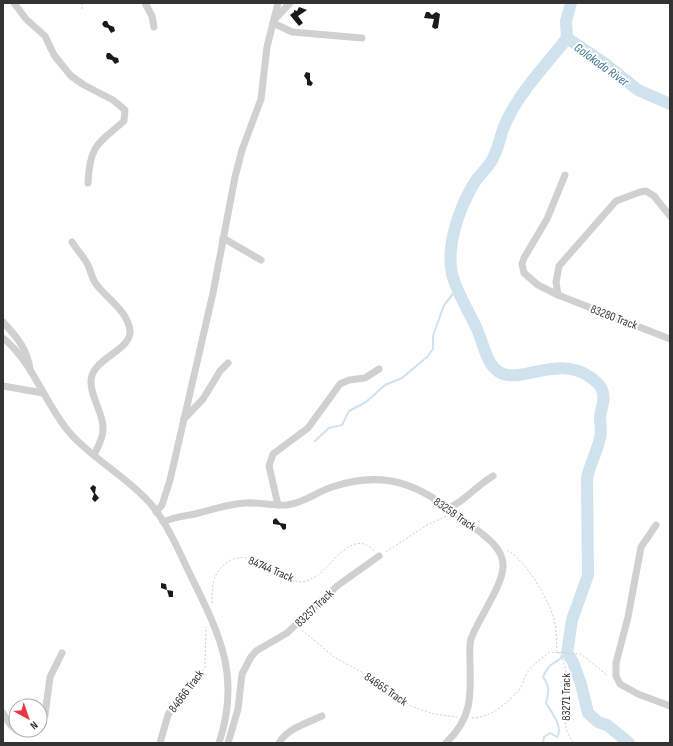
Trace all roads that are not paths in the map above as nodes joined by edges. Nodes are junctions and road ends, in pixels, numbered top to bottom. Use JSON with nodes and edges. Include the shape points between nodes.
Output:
{"nodes":[{"id":1,"x":14,"y":3,"type":"edge"},
{"id":2,"x":145,"y":3,"type":"edge"},
{"id":3,"x":278,"y":3,"type":"edge"},
{"id":4,"x":290,"y":3,"type":"edge"},
{"id":5,"x":274,"y":21,"type":"junction"},
{"id":6,"x":154,"y":27,"type":"dead end"},
{"id":7,"x":362,"y":38,"type":"dead end"},
{"id":8,"x":565,"y":175,"type":"dead end"},
{"id":9,"x":88,"y":183,"type":"dead end"},
{"id":10,"x":670,"y":216,"type":"edge"},
{"id":11,"x":223,"y":238,"type":"junction"},
{"id":12,"x":72,"y":242,"type":"dead end"},
{"id":13,"x":261,"y":260,"type":"dead end"},
{"id":14,"x":558,"y":295,"type":"junction"},
{"id":15,"x":3,"y":322,"type":"edge"},
{"id":16,"x":3,"y":338,"type":"edge"},
{"id":17,"x":670,"y":340,"type":"edge"},
{"id":18,"x":228,"y":363,"type":"dead end"},
{"id":19,"x":379,"y":368,"type":"dead end"},
{"id":20,"x":30,"y":372,"type":"junction"},
{"id":21,"x":3,"y":386,"type":"edge"},
{"id":22,"x":43,"y":393,"type":"junction"},
{"id":23,"x":184,"y":420,"type":"junction"},
{"id":24,"x":94,"y":455,"type":"junction"},
{"id":25,"x":493,"y":476,"type":"dead end"},
{"id":26,"x":278,"y":505,"type":"junction"},
{"id":27,"x":451,"y":510,"type":"junction"},
{"id":28,"x":156,"y":512,"type":"junction"},
{"id":29,"x":162,"y":522,"type":"junction"},
{"id":30,"x":656,"y":525,"type":"dead end"},
{"id":31,"x":379,"y":556,"type":"road end"},
{"id":32,"x":62,"y":653,"type":"dead end"},
{"id":33,"x":47,"y":698,"type":"edge"},
{"id":34,"x":175,"y":704,"type":"road end"},
{"id":35,"x":670,"y":706,"type":"edge"},
{"id":36,"x":3,"y":713,"type":"edge"},
{"id":37,"x":322,"y":716,"type":"dead end"},
{"id":38,"x":8,"y":722,"type":"edge"},
{"id":39,"x":160,"y":743,"type":"edge"},
{"id":40,"x":219,"y":743,"type":"edge"},
{"id":41,"x":228,"y":743,"type":"edge"},
{"id":42,"x":279,"y":743,"type":"edge"},
{"id":43,"x":446,"y":743,"type":"edge"}],
"edges":[{"from":1,"to":9,"type":"street","via":[[26,19],[45,36],[54,55],[71,76],[113,100],[125,110],[124,121],[96,147],[91,158]]},
{"from":2,"to":6,"type":"street"},
{"from":3,"to":5,"type":"street"},
{"from":4,"to":5,"type":"street"},
{"from":5,"to":7,"type":"street","via":[[292,32]]},
{"from":5,"to":11,"type":"street","via":[[261,99],[239,162]]},
{"from":8,"to":14,"type":"street","name":"83280 Track","via":[[547,219],[522,264],[528,278]]},
{"from":10,"to":14,"type":"street","via":[[654,196],[646,191],[616,201],[560,266],[556,282]]},
{"from":11,"to":13,"type":"street"},
{"from":11,"to":23,"type":"street"},
{"from":12,"to":24,"type":"street","via":[[88,265],[95,283],[125,317],[130,332],[118,350],[96,368],[91,376],[103,430]]},
{"from":14,"to":17,"type":"street","name":"83280 Track"},
{"from":15,"to":20,"type":"street","via":[[24,348]]},
{"from":16,"to":20,"type":"street"},
{"from":18,"to":23,"type":"street","via":[[220,371],[203,400]]},
{"from":19,"to":26,"type":"street","via":[[365,378],[340,384],[308,428],[273,454],[269,466]]},
{"from":20,"to":22,"type":"street"},
{"from":21,"to":22,"type":"street"},
{"from":22,"to":24,"type":"street","via":[[69,432]]},
{"from":23,"to":28,"type":"street","via":[[168,486],[162,505]]},
{"from":24,"to":28,"type":"street","via":[[139,493]]},
{"from":25,"to":27,"type":"street","via":[[473,489]]},
{"from":26,"to":27,"type":"street","name":"83258 Track","via":[[296,503],[347,482],[384,479],[411,486]]},
{"from":26,"to":29,"type":"street","name":"83258 Track","via":[[244,503]]},
{"from":27,"to":43,"type":"street","name":"83258 Track","via":[[493,543],[504,566],[470,642],[471,698],[466,718],[457,733]]},
{"from":28,"to":29,"type":"street"},
{"from":29,"to":40,"type":"street","via":[[220,640],[228,675],[227,707]]},
{"from":30,"to":35,"type":"street","via":[[644,541],[638,561],[631,604],[616,663],[616,676],[620,684]]},
{"from":31,"to":41,"type":"street","name":"83257 Track","via":[[337,586],[297,626],[256,651],[251,657],[242,674],[238,709]]},
{"from":32,"to":33,"type":"street","via":[[50,677]]},
{"from":34,"to":39,"type":"street","name":"84666 Track","via":[[168,715]]},
{"from":36,"to":38,"type":"street"},
{"from":37,"to":42,"type":"street","via":[[298,727],[283,737]]}]}
